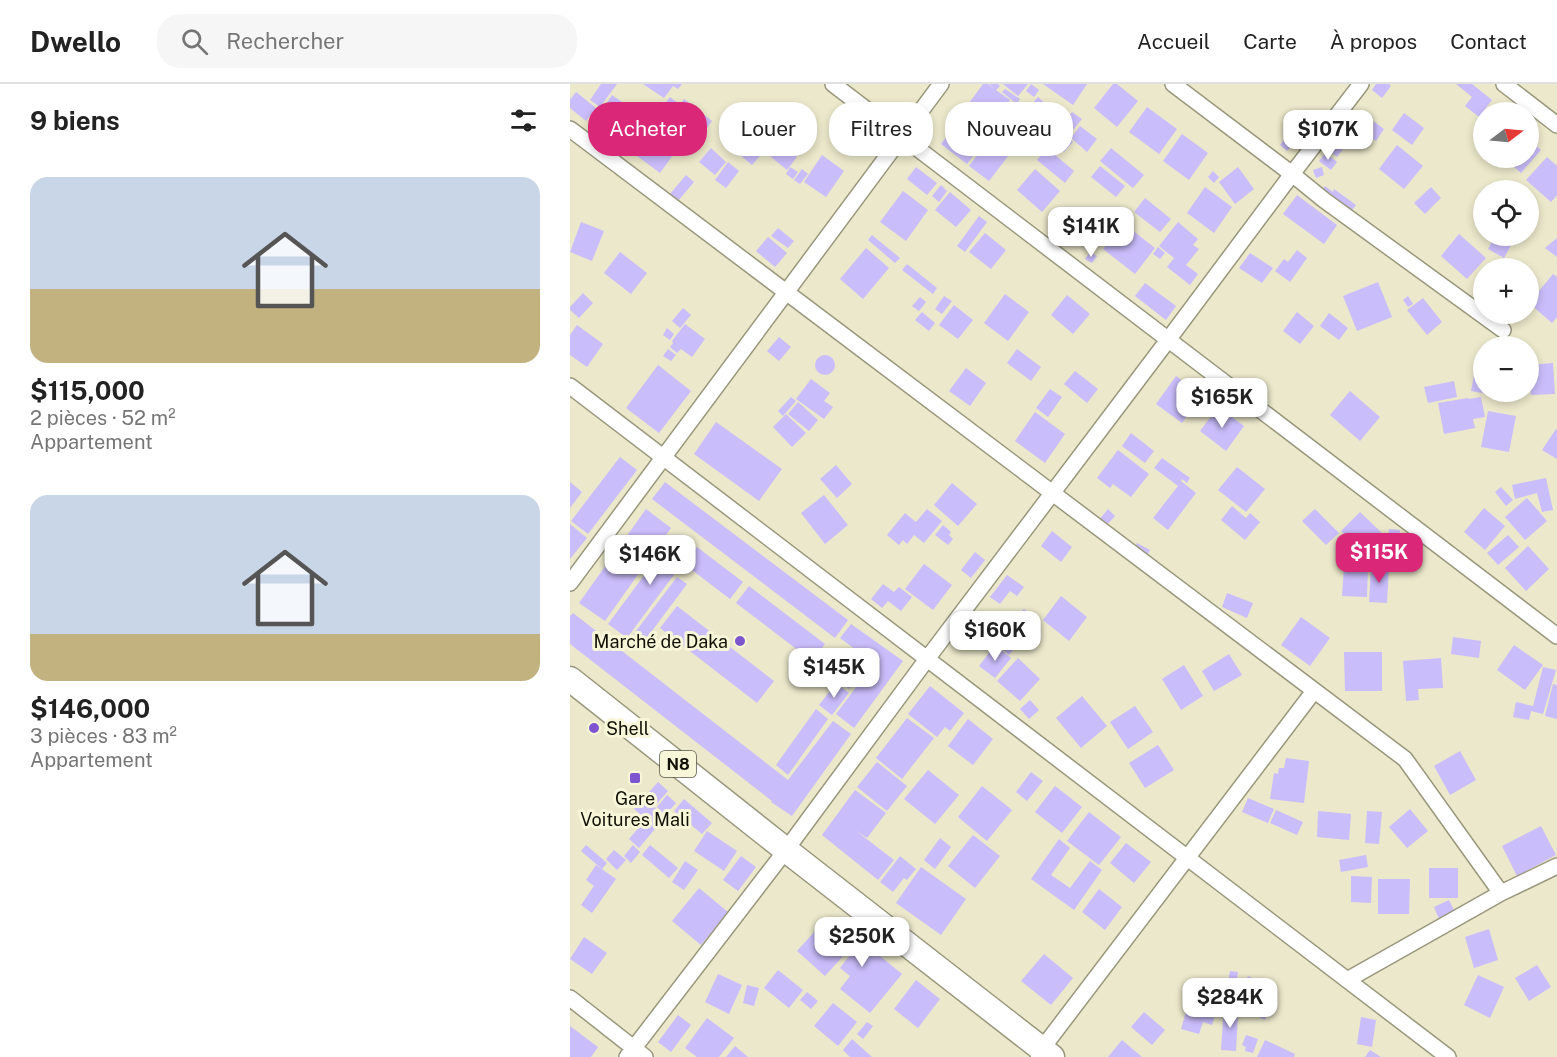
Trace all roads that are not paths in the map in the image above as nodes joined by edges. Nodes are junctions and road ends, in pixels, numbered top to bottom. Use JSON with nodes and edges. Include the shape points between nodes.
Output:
{"nodes":[{"id":1,"x":833,"y":84,"type":"edge"},
{"id":2,"x":940,"y":84,"type":"edge"},
{"id":3,"x":1173,"y":84,"type":"edge"},
{"id":4,"x":1361,"y":84,"type":"edge"},
{"id":5,"x":1504,"y":84,"type":"edge"},
{"id":6,"x":857,"y":102,"type":"edge"},
{"id":7,"x":927,"y":102,"type":"edge"},
{"id":8,"x":1557,"y":125,"type":"edge"},
{"id":9,"x":570,"y":129,"type":"edge"},
{"id":10,"x":887,"y":156,"type":"edge"},
{"id":11,"x":928,"y":156,"type":"edge"},
{"id":12,"x":1292,"y":174,"type":"junction"},
{"id":13,"x":786,"y":292,"type":"junction"},
{"id":14,"x":1503,"y":330,"type":"dead end"},
{"id":15,"x":1168,"y":340,"type":"junction"},
{"id":16,"x":570,"y":386,"type":"edge"},
{"id":17,"x":664,"y":457,"type":"junction"},
{"id":18,"x":1053,"y":493,"type":"junction"},
{"id":19,"x":570,"y":583,"type":"edge"},
{"id":20,"x":1557,"y":636,"type":"edge"},
{"id":21,"x":927,"y":658,"type":"junction"},
{"id":22,"x":570,"y":679,"type":"edge"},
{"id":23,"x":1314,"y":691,"type":"junction"},
{"id":24,"x":786,"y":850,"type":"junction"},
{"id":25,"x":1187,"y":857,"type":"junction"},
{"id":26,"x":1557,"y":866,"type":"edge"},
{"id":27,"x":1501,"y":892,"type":"junction"},
{"id":28,"x":1347,"y":980,"type":"junction"},
{"id":29,"x":570,"y":998,"type":"edge"},
{"id":30,"x":635,"y":1054,"type":"edge"},
{"id":31,"x":1043,"y":1054,"type":"edge"},
{"id":32,"x":1448,"y":1057,"type":"edge"}],
"edges":[{"from":1,"to":6,"type":"street"},
{"from":2,"to":7,"type":"street"},
{"from":3,"to":12,"type":"street"},
{"from":4,"to":12,"type":"street"},
{"from":5,"to":8,"type":"street"},
{"from":9,"to":13,"type":"street"},
{"from":10,"to":13,"type":"street"},
{"from":11,"to":15,"type":"street"},
{"from":12,"to":14,"type":"street"},
{"from":12,"to":15,"type":"street"},
{"from":13,"to":17,"type":"street"},
{"from":13,"to":18,"type":"street"},
{"from":15,"to":18,"type":"street"},
{"from":15,"to":20,"type":"street"},
{"from":16,"to":17,"type":"street"},
{"from":17,"to":19,"type":"street"},
{"from":17,"to":21,"type":"street"},
{"from":18,"to":21,"type":"street"},
{"from":18,"to":23,"type":"street"},
{"from":21,"to":24,"type":"street"},
{"from":21,"to":25,"type":"street"},
{"from":22,"to":24,"type":"main road","number":"N8"},
{"from":23,"to":25,"type":"street"},
{"from":23,"to":27,"type":"street","via":[[1405,759]]},
{"from":24,"to":30,"type":"street"},
{"from":24,"to":31,"type":"main road","number":"N8"},
{"from":25,"to":28,"type":"street"},
{"from":25,"to":31,"type":"street"},
{"from":26,"to":27,"type":"street"},
{"from":27,"to":28,"type":"street"},
{"from":28,"to":32,"type":"street"},
{"from":29,"to":30,"type":"street"}]}
